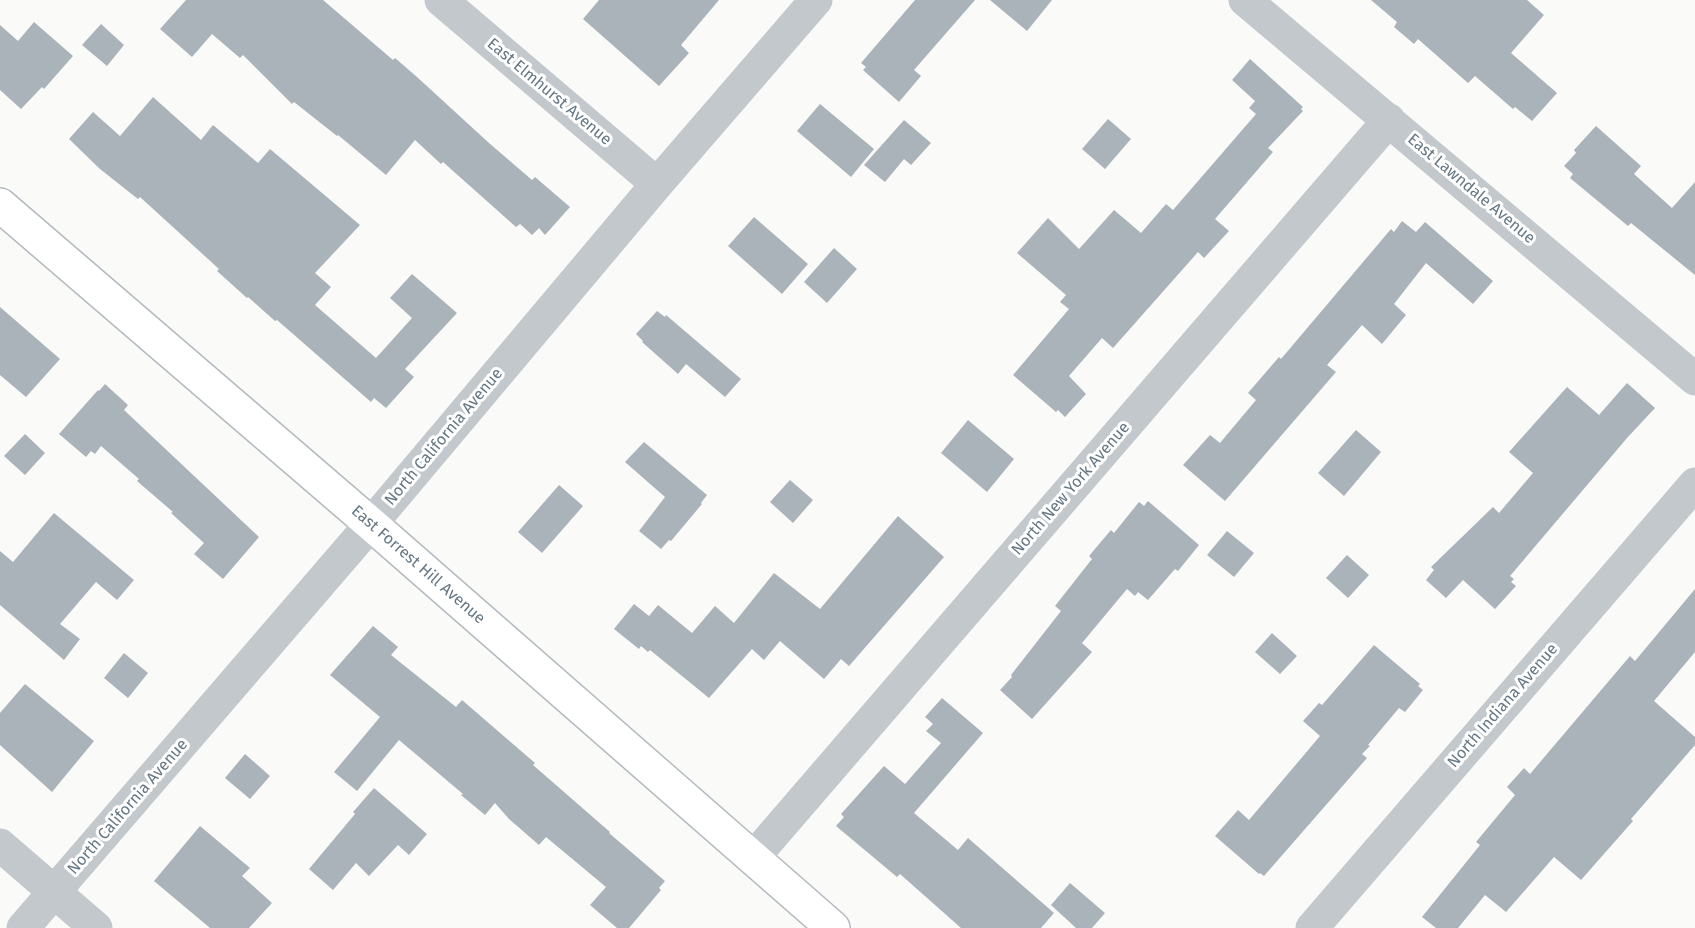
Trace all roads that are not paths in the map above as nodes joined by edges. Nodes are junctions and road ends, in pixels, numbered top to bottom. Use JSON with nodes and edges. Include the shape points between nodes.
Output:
{"nodes":[{"id":1,"x":441,"y":0,"type":"edge"},
{"id":2,"x":816,"y":0,"type":"edge"},
{"id":3,"x":1245,"y":0,"type":"edge"},
{"id":4,"x":1389,"y":120,"type":"junction"},
{"id":5,"x":657,"y":184,"type":"junction"},
{"id":6,"x":0,"y":205,"type":"edge"},
{"id":7,"x":1695,"y":380,"type":"edge"},
{"id":8,"x":1695,"y":484,"type":"edge"},
{"id":9,"x":371,"y":524,"type":"junction"},
{"id":10,"x":0,"y":845,"type":"edge"},
{"id":11,"x":753,"y":858,"type":"junction"},
{"id":12,"x":54,"y":892,"type":"junction"},
{"id":13,"x":23,"y":928,"type":"edge"},
{"id":14,"x":96,"y":928,"type":"edge"},
{"id":15,"x":833,"y":928,"type":"edge"},
{"id":16,"x":1312,"y":928,"type":"edge"}],
"edges":[{"from":1,"to":5,"type":"street","name":"East Elmhurst Avenue"},
{"from":2,"to":5,"type":"street","name":"North California Avenue"},
{"from":3,"to":4,"type":"street","name":"East Lawndale Avenue"},
{"from":4,"to":7,"type":"street","name":"East Lawndale Avenue"},
{"from":4,"to":11,"type":"street","name":"North New York Avenue"},
{"from":5,"to":9,"type":"street","name":"North California Avenue"},
{"from":6,"to":9,"type":"main road","name":"East Forrest Hill Avenue"},
{"from":8,"to":16,"type":"street","name":"North Indiana Avenue"},
{"from":9,"to":11,"type":"main road","name":"East Forrest Hill Avenue"},
{"from":9,"to":12,"type":"street","name":"North California Avenue"},
{"from":10,"to":12,"type":"street"},
{"from":11,"to":15,"type":"main road","name":"East Forrest Hill Avenue"},
{"from":12,"to":13,"type":"street","name":"North California Avenue"},
{"from":12,"to":14,"type":"street"}]}
